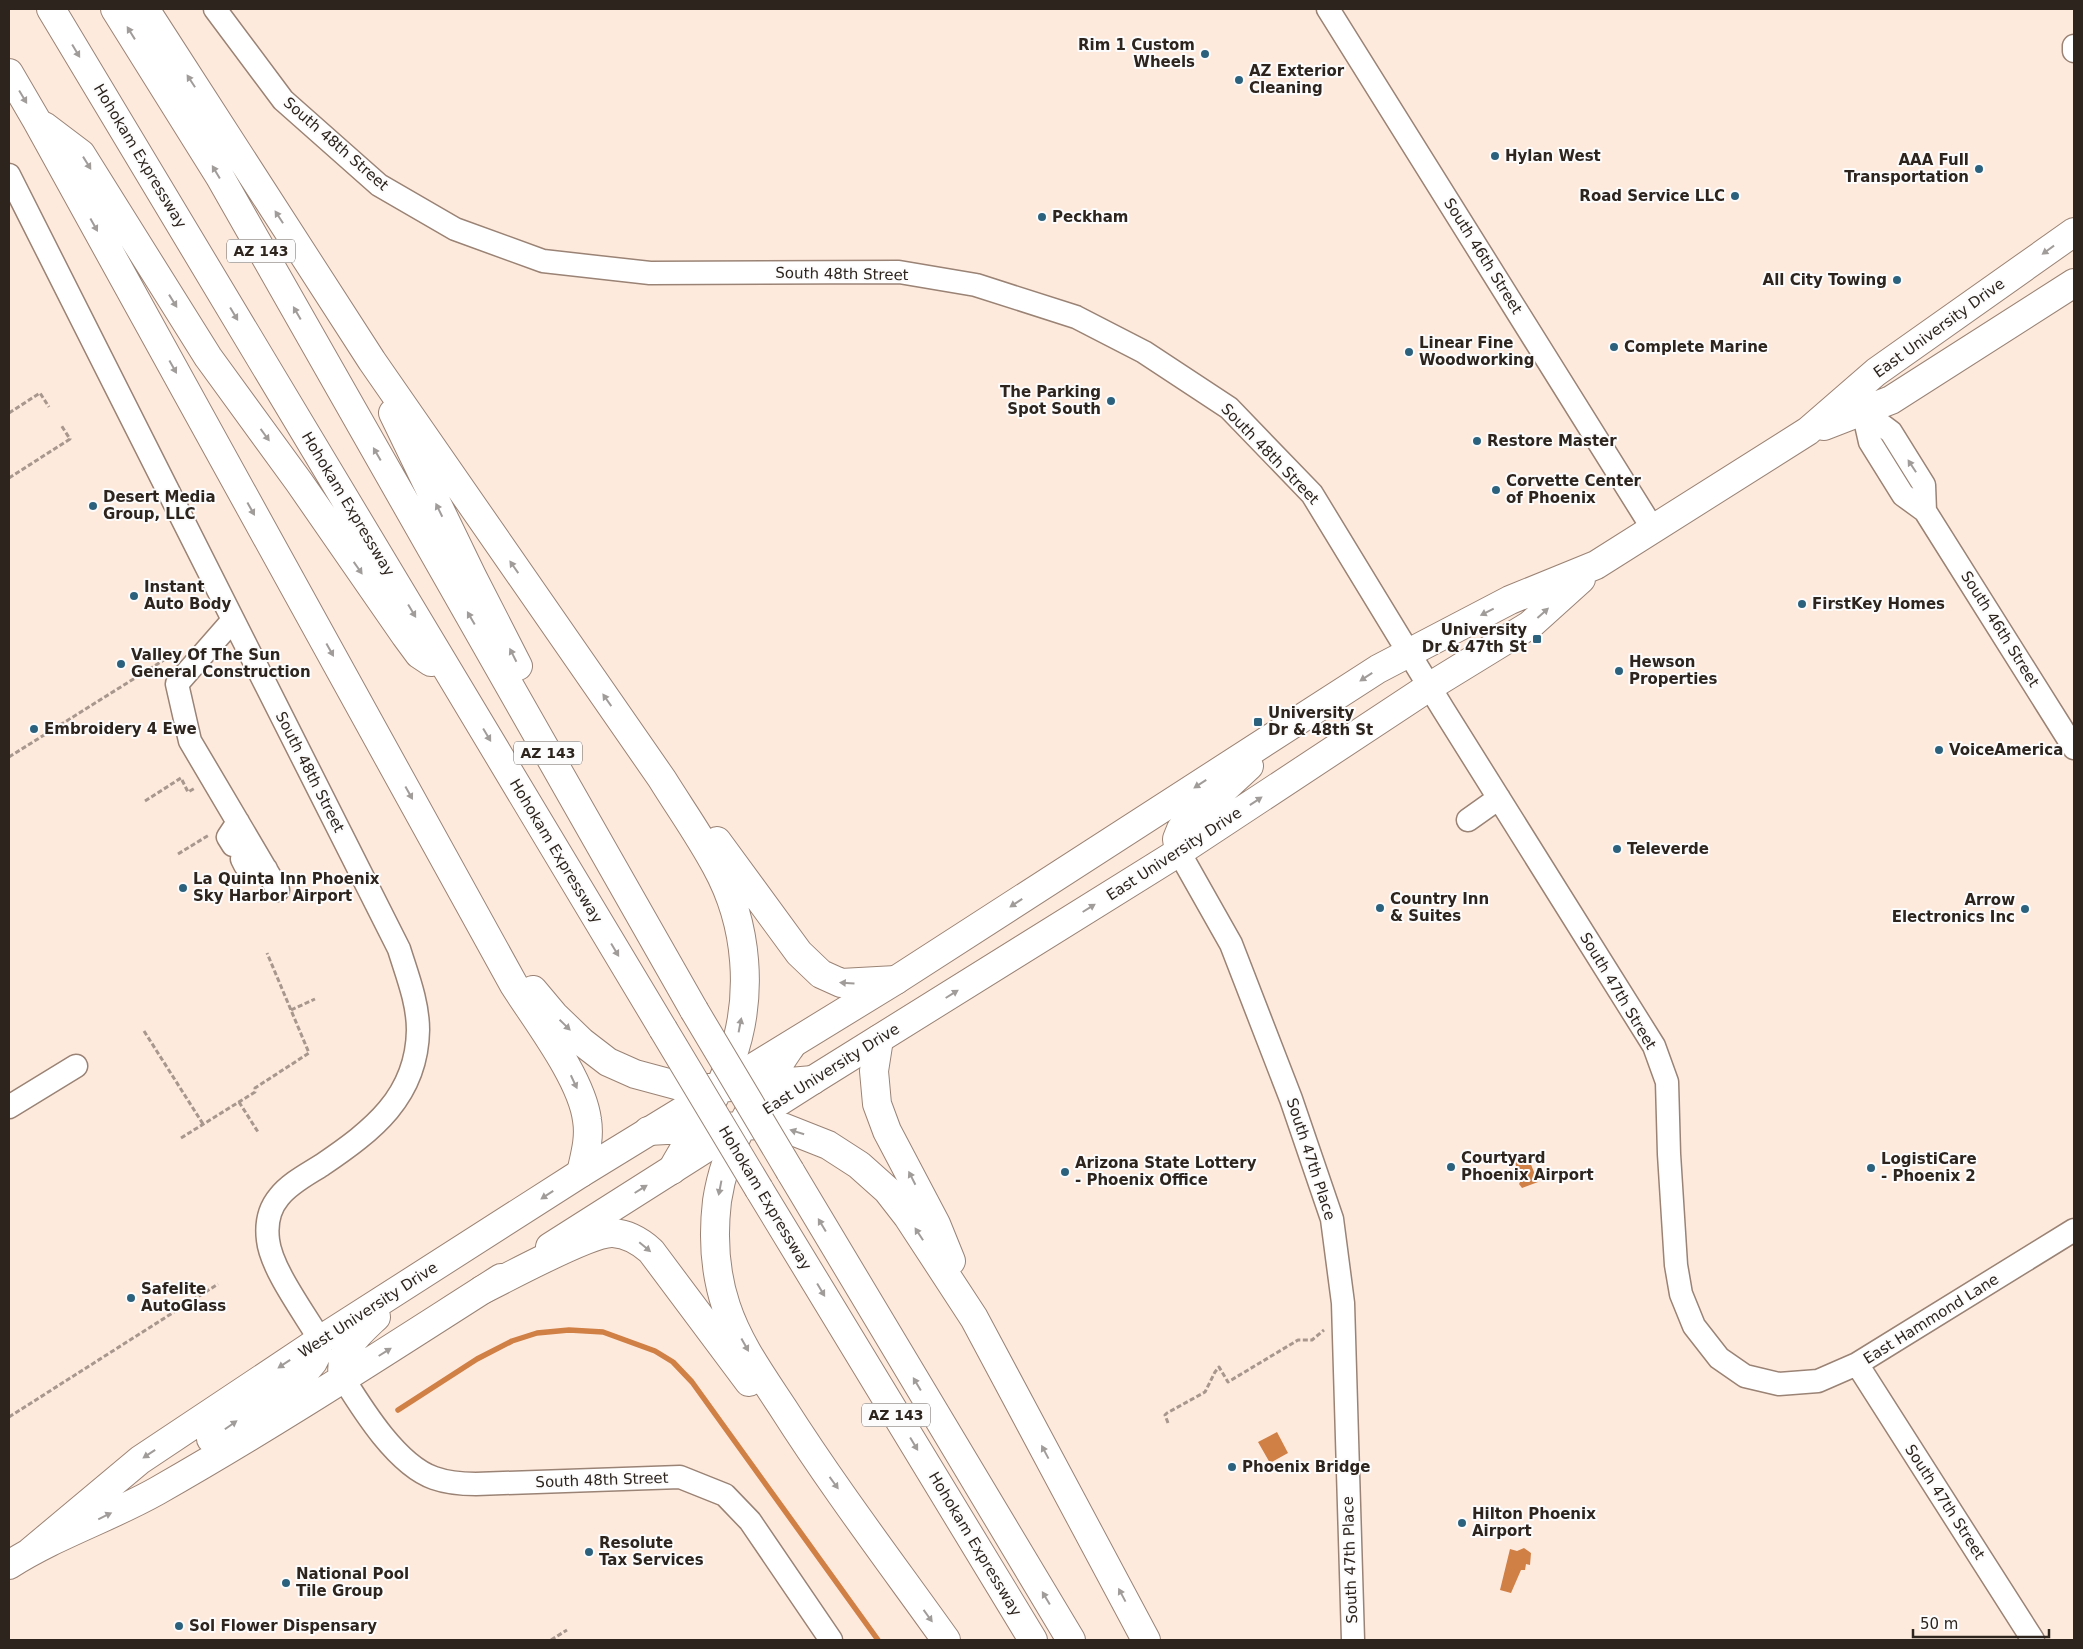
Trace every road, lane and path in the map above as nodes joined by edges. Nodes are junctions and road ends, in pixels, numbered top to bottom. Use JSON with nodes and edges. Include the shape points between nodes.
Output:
{"nodes":[{"id":1,"x":51,"y":9,"type":"edge"},
{"id":2,"x":116,"y":9,"type":"edge"},
{"id":3,"x":145,"y":9,"type":"edge"},
{"id":4,"x":215,"y":9,"type":"edge"},
{"id":5,"x":1328,"y":9,"type":"edge"},
{"id":6,"x":2074,"y":46,"type":"edge"},
{"id":7,"x":2074,"y":51,"type":"edge"},
{"id":8,"x":9,"y":73,"type":"edge"},
{"id":9,"x":37,"y":120,"type":"junction"},
{"id":10,"x":9,"y":175,"type":"edge"},
{"id":11,"x":2074,"y":232,"type":"edge"},
{"id":12,"x":2074,"y":283,"type":"edge"},
{"id":13,"x":2074,"y":301,"type":"edge"},
{"id":14,"x":372,"y":361,"type":"junction"},
{"id":15,"x":1891,"y":400,"type":"junction"},
{"id":16,"x":1857,"y":402,"type":"junction"},
{"id":17,"x":49,"y":407,"type":"dead end"},
{"id":18,"x":9,"y":413,"type":"edge"},
{"id":19,"x":61,"y":426,"type":"dead end"},
{"id":20,"x":9,"y":478,"type":"edge"},
{"id":21,"x":1653,"y":529,"type":"junction"},
{"id":22,"x":1596,"y":565,"type":"junction"},
{"id":23,"x":233,"y":620,"type":"junction"},
{"id":24,"x":1408,"y":652,"type":"junction"},
{"id":25,"x":167,"y":658,"type":"dead end"},
{"id":26,"x":449,"y":672,"type":"junction"},
{"id":27,"x":1429,"y":687,"type":"junction"},
{"id":28,"x":1296,"y":722,"type":"junction"},
{"id":29,"x":2074,"y":748,"type":"edge"},
{"id":30,"x":9,"y":757,"type":"edge"},
{"id":31,"x":662,"y":779,"type":"junction"},
{"id":32,"x":202,"y":793,"type":"dead end"},
{"id":33,"x":1499,"y":798,"type":"junction"},
{"id":34,"x":144,"y":801,"type":"dead end"},
{"id":35,"x":1468,"y":820,"type":"dead end"},
{"id":36,"x":238,"y":822,"type":"junction"},
{"id":37,"x":215,"y":831,"type":"dead end"},
{"id":38,"x":1180,"y":852,"type":"junction"},
{"id":39,"x":178,"y":854,"type":"dead end"},
{"id":40,"x":266,"y":869,"type":"junction"},
{"id":41,"x":278,"y":890,"type":"dead end"},
{"id":42,"x":470,"y":904,"type":"junction"},
{"id":43,"x":267,"y":953,"type":"dead end"},
{"id":44,"x":896,"y":980,"type":"junction"},
{"id":45,"x":315,"y":1000,"type":"dead end"},
{"id":46,"x":291,"y":1010,"type":"junction"},
{"id":47,"x":694,"y":1010,"type":"junction"},
{"id":48,"x":144,"y":1032,"type":"dead end"},
{"id":49,"x":879,"y":1039,"type":"junction"},
{"id":50,"x":791,"y":1046,"type":"junction"},
{"id":51,"x":76,"y":1066,"type":"dead end"},
{"id":52,"x":813,"y":1080,"type":"junction"},
{"id":53,"x":766,"y":1084,"type":"junction"},
{"id":54,"x":719,"y":1088,"type":"junction"},
{"id":55,"x":239,"y":1102,"type":"junction"},
{"id":56,"x":9,"y":1107,"type":"edge"},
{"id":57,"x":203,"y":1124,"type":"junction"},
{"id":58,"x":740,"y":1126,"type":"junction"},
{"id":59,"x":696,"y":1128,"type":"junction"},
{"id":60,"x":258,"y":1132,"type":"dead end"},
{"id":61,"x":648,"y":1132,"type":"junction"},
{"id":62,"x":180,"y":1138,"type":"dead end"},
{"id":63,"x":672,"y":1170,"type":"junction"},
{"id":64,"x":581,"y":1173,"type":"junction"},
{"id":65,"x":2074,"y":1230,"type":"edge"},
{"id":66,"x":428,"y":1271,"type":"junction"},
{"id":67,"x":218,"y":1284,"type":"dead end"},
{"id":68,"x":482,"y":1290,"type":"junction"},
{"id":69,"x":974,"y":1318,"type":"junction"},
{"id":70,"x":1324,"y":1329,"type":"dead end"},
{"id":71,"x":320,"y":1340,"type":"junction"},
{"id":72,"x":1857,"y":1364,"type":"junction"},
{"id":73,"x":344,"y":1378,"type":"junction"},
{"id":74,"x":1779,"y":1384,"type":"joint"},
{"id":75,"x":9,"y":1417,"type":"edge"},
{"id":76,"x":1168,"y":1423,"type":"dead end"},
{"id":77,"x":806,"y":1444,"type":"junction"},
{"id":78,"x":156,"y":1492,"type":"junction"},
{"id":79,"x":19,"y":1558,"type":"edge"},
{"id":80,"x":567,"y":1630,"type":"dead end"},
{"id":81,"x":551,"y":1640,"type":"edge"},
{"id":82,"x":831,"y":1640,"type":"edge"},
{"id":83,"x":946,"y":1640,"type":"edge"},
{"id":84,"x":1033,"y":1640,"type":"edge"},
{"id":85,"x":1072,"y":1640,"type":"edge"},
{"id":86,"x":1146,"y":1640,"type":"edge"},
{"id":87,"x":1353,"y":1640,"type":"edge"},
{"id":88,"x":2033,"y":1640,"type":"edge"}],
"edges":[{"from":1,"to":26,"type":"main road","name":"Hohokam Expressway","number":"AZ 143","one_way":true},
{"from":47,"to":2,"type":"main road","number":"AZ 143","one_way":true,"via":[[220,177]]},
{"from":14,"to":3,"type":"main road","one_way":true},
{"from":4,"to":24,"type":"street","name":"South 48th Street","via":[[283,100],[379,185],[455,229],[543,261],[650,274],[899,272],[976,285],[1076,317],[1144,352],[1230,408],[1312,494]]},
{"from":5,"to":21,"type":"street","name":"South 46th Street"},
{"from":6,"to":7,"type":"street"},
{"from":8,"to":9,"type":"main road","one_way":true},
{"from":9,"to":26,"type":"main road","one_way":true,"via":[[81,154],[208,357],[405,635],[419,654]]},
{"from":9,"to":42,"type":"main road","one_way":true},
{"from":10,"to":23,"type":"street","name":"South 48th Street"},
{"from":11,"to":16,"type":"main road","name":"East University Drive","one_way":true,"via":[[1876,372]]},
{"from":12,"to":15,"type":"main road","name":"East University Drive"},
{"from":13,"to":15,"type":"main road","via":[[1984,357]]},
{"from":31,"to":14,"type":"main road","one_way":true},
{"from":47,"to":14,"type":"main road","one_way":true,"via":[[446,525],[400,431]]},
{"from":15,"to":16,"type":"main road","name":"East University Drive"},
{"from":16,"to":21,"type":"main road","name":"East University Drive"},
{"from":16,"to":29,"type":"street","name":"South 46th Street","via":[[1891,432],[1924,485],[1925,511]]},
{"from":17,"to":18,"type":"path","via":[[40,393]]},
{"from":19,"to":20,"type":"path","via":[[70,439]]},
{"from":21,"to":22,"type":"main road","name":"East University Drive"},
{"from":22,"to":24,"type":"main road","name":"East University Drive","one_way":true,"via":[[1510,600]]},
{"from":27,"to":22,"type":"main road","name":"East University Drive","one_way":true,"via":[[1530,625]]},
{"from":23,"to":36,"type":"street","via":[[177,684],[190,741]]},
{"from":23,"to":71,"type":"street","name":"South 48th Street","via":[[399,949],[414,993],[418,1029],[415,1060],[397,1100],[382,1119],[356,1142],[279,1196],[270,1213],[270,1251]]},
{"from":24,"to":27,"type":"street","name":"South 47th Street"},
{"from":24,"to":28,"type":"main road","name":"East University Drive","one_way":true},
{"from":25,"to":30,"type":"path"},
{"from":26,"to":84,"type":"main road","name":"Hohokam Expressway","number":"AZ 143","one_way":true,"bridge":true},
{"from":27,"to":33,"type":"street","name":"South 47th Street"},
{"from":38,"to":27,"type":"main road","name":"East University Drive","one_way":true},
{"from":28,"to":38,"type":"main road","via":[[1181,829],[1177,839]]},
{"from":28,"to":44,"type":"main road","name":"East University Drive","one_way":true},
{"from":44,"to":31,"type":"main road","one_way":true,"via":[[841,983],[814,969],[717,840]]},
{"from":54,"to":31,"type":"main road","one_way":true,"via":[[735,1049],[743,1005],[744,960],[738,922],[716,867]]},
{"from":32,"to":34,"type":"path","via":[[198,786],[188,792],[181,778]]},
{"from":33,"to":35,"type":"street"},
{"from":33,"to":74,"type":"street","name":"South 47th Street","via":[[1654,1046],[1667,1082],[1676,1265],[1681,1294],[1694,1326],[1719,1358],[1745,1376]]},
{"from":36,"to":40,"type":"street"},
{"from":36,"to":40,"type":"street","via":[[228,837],[245,865]]},
{"from":37,"to":39,"type":"path"},
{"from":49,"to":38,"type":"main road","name":"East University Drive","one_way":true},
{"from":38,"to":87,"type":"street","name":"South 47th Place","via":[[1231,944],[1291,1098],[1332,1219],[1343,1303]]},
{"from":40,"to":41,"type":"street"},
{"from":42,"to":54,"type":"main road","one_way":true,"via":[[554,1015],[608,1062],[675,1086]]},
{"from":42,"to":64,"type":"main road","one_way":true,"via":[[514,985],[571,1074],[581,1098],[588,1136]]},
{"from":43,"to":46,"type":"path"},
{"from":44,"to":50,"type":"main road","name":"East University Drive"},
{"from":45,"to":46,"type":"path"},
{"from":46,"to":55,"type":"path","via":[[309,1053]]},
{"from":85,"to":47,"type":"main road","number":"AZ 143","one_way":true,"bridge":true},
{"from":48,"to":57,"type":"path"},
{"from":49,"to":52,"type":"main road","name":"East University Drive"},
{"from":69,"to":49,"type":"main road","one_way":true,"via":[[936,1224],[882,1118],[874,1080]]},
{"from":50,"to":53,"type":"main road"},
{"from":50,"to":54,"type":"main road","name":"East University Drive"},
{"from":51,"to":56,"type":"street"},
{"from":52,"to":53,"type":"main road"},
{"from":52,"to":58,"type":"main road","name":"East University Drive"},
{"from":53,"to":54,"type":"main road"},
{"from":53,"to":58,"type":"main road"},
{"from":54,"to":59,"type":"main road"},
{"from":54,"to":61,"type":"main road","name":"West University Drive"},
{"from":55,"to":57,"type":"path"},
{"from":55,"to":60,"type":"path"},
{"from":57,"to":62,"type":"path"},
{"from":58,"to":59,"type":"main road"},
{"from":58,"to":63,"type":"main road","name":"West University Drive"},
{"from":69,"to":58,"type":"main road","one_way":true,"via":[[898,1204],[859,1164],[797,1131],[775,1126]]},
{"from":58,"to":77,"type":"main road","one_way":true,"via":[[717,1202],[715,1245],[721,1286],[726,1306],[742,1340]]},
{"from":59,"to":61,"type":"main road"},
{"from":59,"to":63,"type":"main road"},
{"from":61,"to":64,"type":"main road","name":"West University Drive"},
{"from":68,"to":63,"type":"main road","name":"West University Drive","one_way":true},
{"from":64,"to":66,"type":"main road","name":"West University Drive","one_way":true},
{"from":65,"to":72,"type":"street","name":"East Hammond Lane"},
{"from":66,"to":71,"type":"main road","name":"West University Drive"},
{"from":66,"to":73,"type":"main road","via":[[351,1341],[344,1355]]},
{"from":67,"to":75,"type":"path"},
{"from":73,"to":68,"type":"main road","name":"West University Drive","one_way":true},
{"from":68,"to":77,"type":"main road","one_way":true,"via":[[600,1234],[612,1233],[637,1240],[651,1251],[747,1380]]},
{"from":86,"to":69,"type":"main road","one_way":true},
{"from":70,"to":76,"type":"path","via":[[1312,1340],[1298,1340],[1228,1382],[1219,1367],[1205,1392],[1165,1415]]},
{"from":78,"to":71,"type":"main road","one_way":true,"via":[[191,1453],[303,1374],[317,1356]]},
{"from":71,"to":79,"type":"main road","name":"West University Drive","one_way":true,"via":[[140,1460]]},
{"from":72,"to":74,"type":"street","name":"East Hammond Lane","via":[[1818,1381]]},
{"from":72,"to":88,"type":"street","name":"South 47th Street"},
{"from":73,"to":78,"type":"main road","name":"West University Drive"},
{"from":73,"to":82,"type":"street","name":"South 48th Street","via":[[389,1443],[432,1477],[476,1484],[680,1478],[725,1495],[750,1521]]},
{"from":77,"to":83,"type":"main road","one_way":true},
{"from":79,"to":78,"type":"main road","name":"West University Drive","one_way":true},
{"from":80,"to":81,"type":"path"}]}
